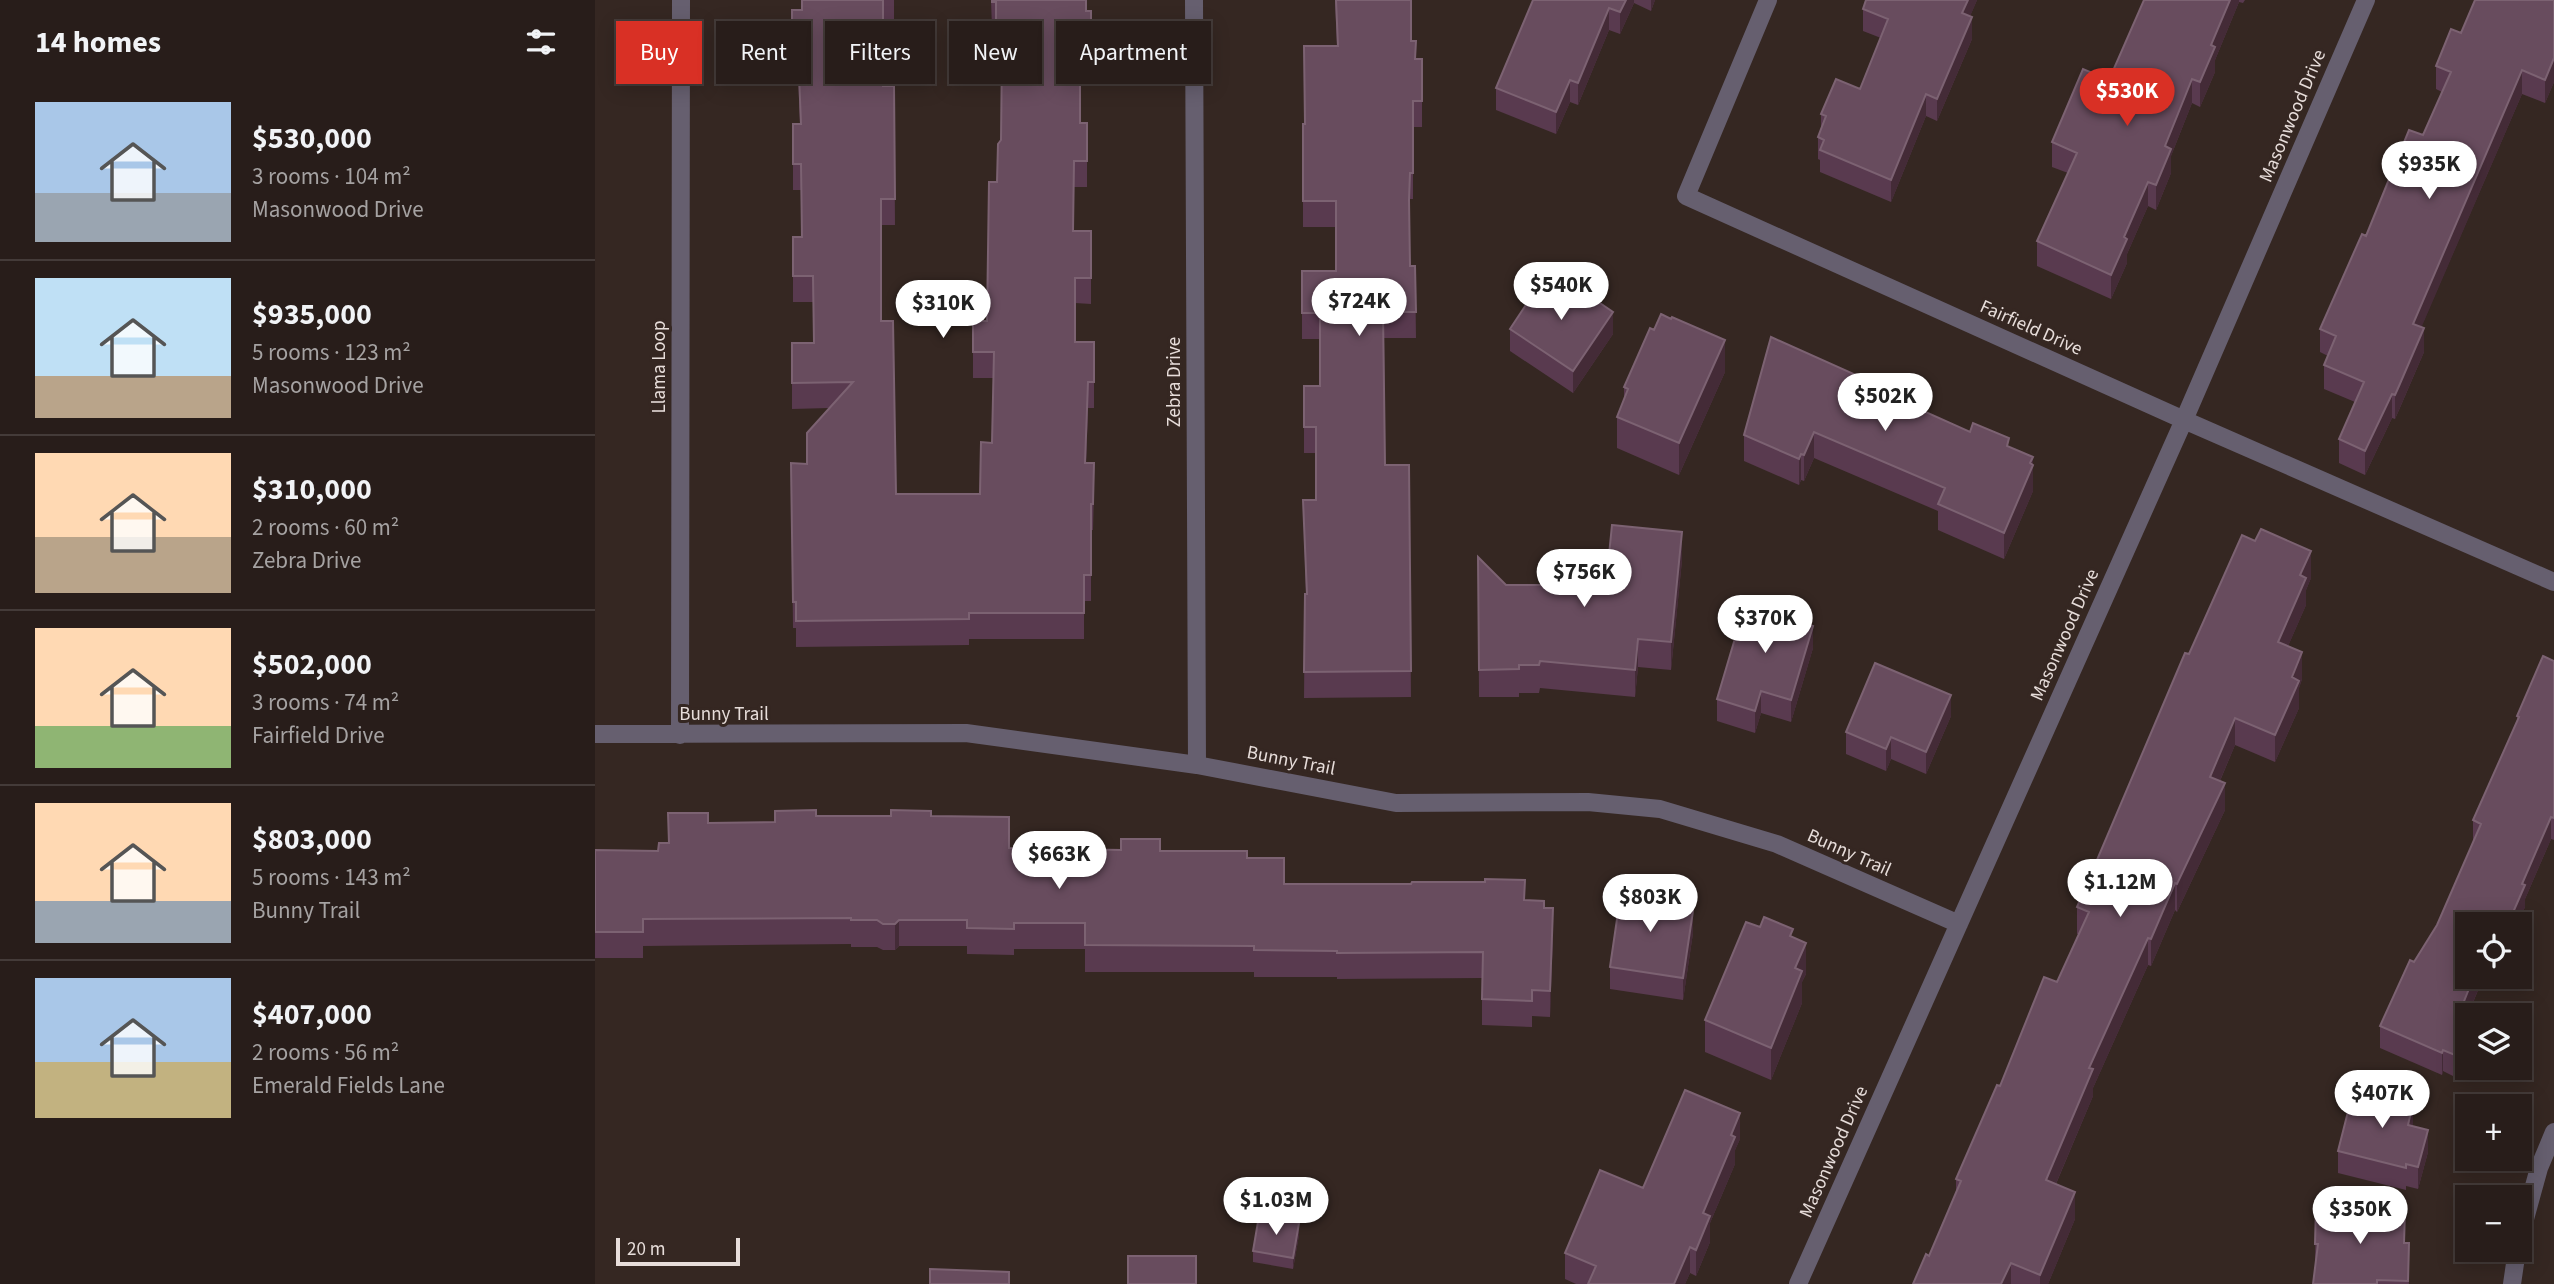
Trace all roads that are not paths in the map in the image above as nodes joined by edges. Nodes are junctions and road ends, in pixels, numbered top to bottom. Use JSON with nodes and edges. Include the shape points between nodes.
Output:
{"nodes":[{"id":1,"x":681,"y":0,"type":"edge"},
{"id":2,"x":1194,"y":0,"type":"edge"},
{"id":3,"x":1768,"y":0,"type":"edge"},
{"id":4,"x":2366,"y":0,"type":"edge"},
{"id":5,"x":2184,"y":420,"type":"junction"},
{"id":6,"x":2554,"y":582,"type":"edge"},
{"id":7,"x":595,"y":734,"type":"edge"},
{"id":8,"x":680,"y":735,"type":"junction"},
{"id":9,"x":1197,"y":765,"type":"junction"},
{"id":10,"x":1959,"y":924,"type":"junction"},
{"id":11,"x":2554,"y":1132,"type":"edge"},
{"id":12,"x":2532,"y":1193,"type":"edge"},
{"id":13,"x":2515,"y":1262,"type":"edge"},
{"id":14,"x":1798,"y":1284,"type":"edge"},
{"id":15,"x":2512,"y":1284,"type":"edge"}],
"edges":[{"from":1,"to":8,"type":"street","name":"Llama Loop"},
{"from":2,"to":9,"type":"street","name":"Zebra Drive"},
{"from":3,"to":5,"type":"street","name":"Fairfield Drive","via":[[1686,197]]},
{"from":4,"to":5,"type":"street","name":"Masonwood Drive"},
{"from":5,"to":6,"type":"street","name":"Fairfield Drive"},
{"from":5,"to":10,"type":"street","name":"Masonwood Drive"},
{"from":7,"to":8,"type":"street","name":"Bunny Trail"},
{"from":8,"to":9,"type":"street","name":"Bunny Trail","via":[[966,733]]},
{"from":9,"to":10,"type":"street","name":"Bunny Trail","via":[[1396,803],[1588,802],[1660,808],[1777,844]]},
{"from":10,"to":14,"type":"street","name":"Masonwood Drive"},
{"from":11,"to":12,"type":"street"},
{"from":13,"to":15,"type":"street"}]}
